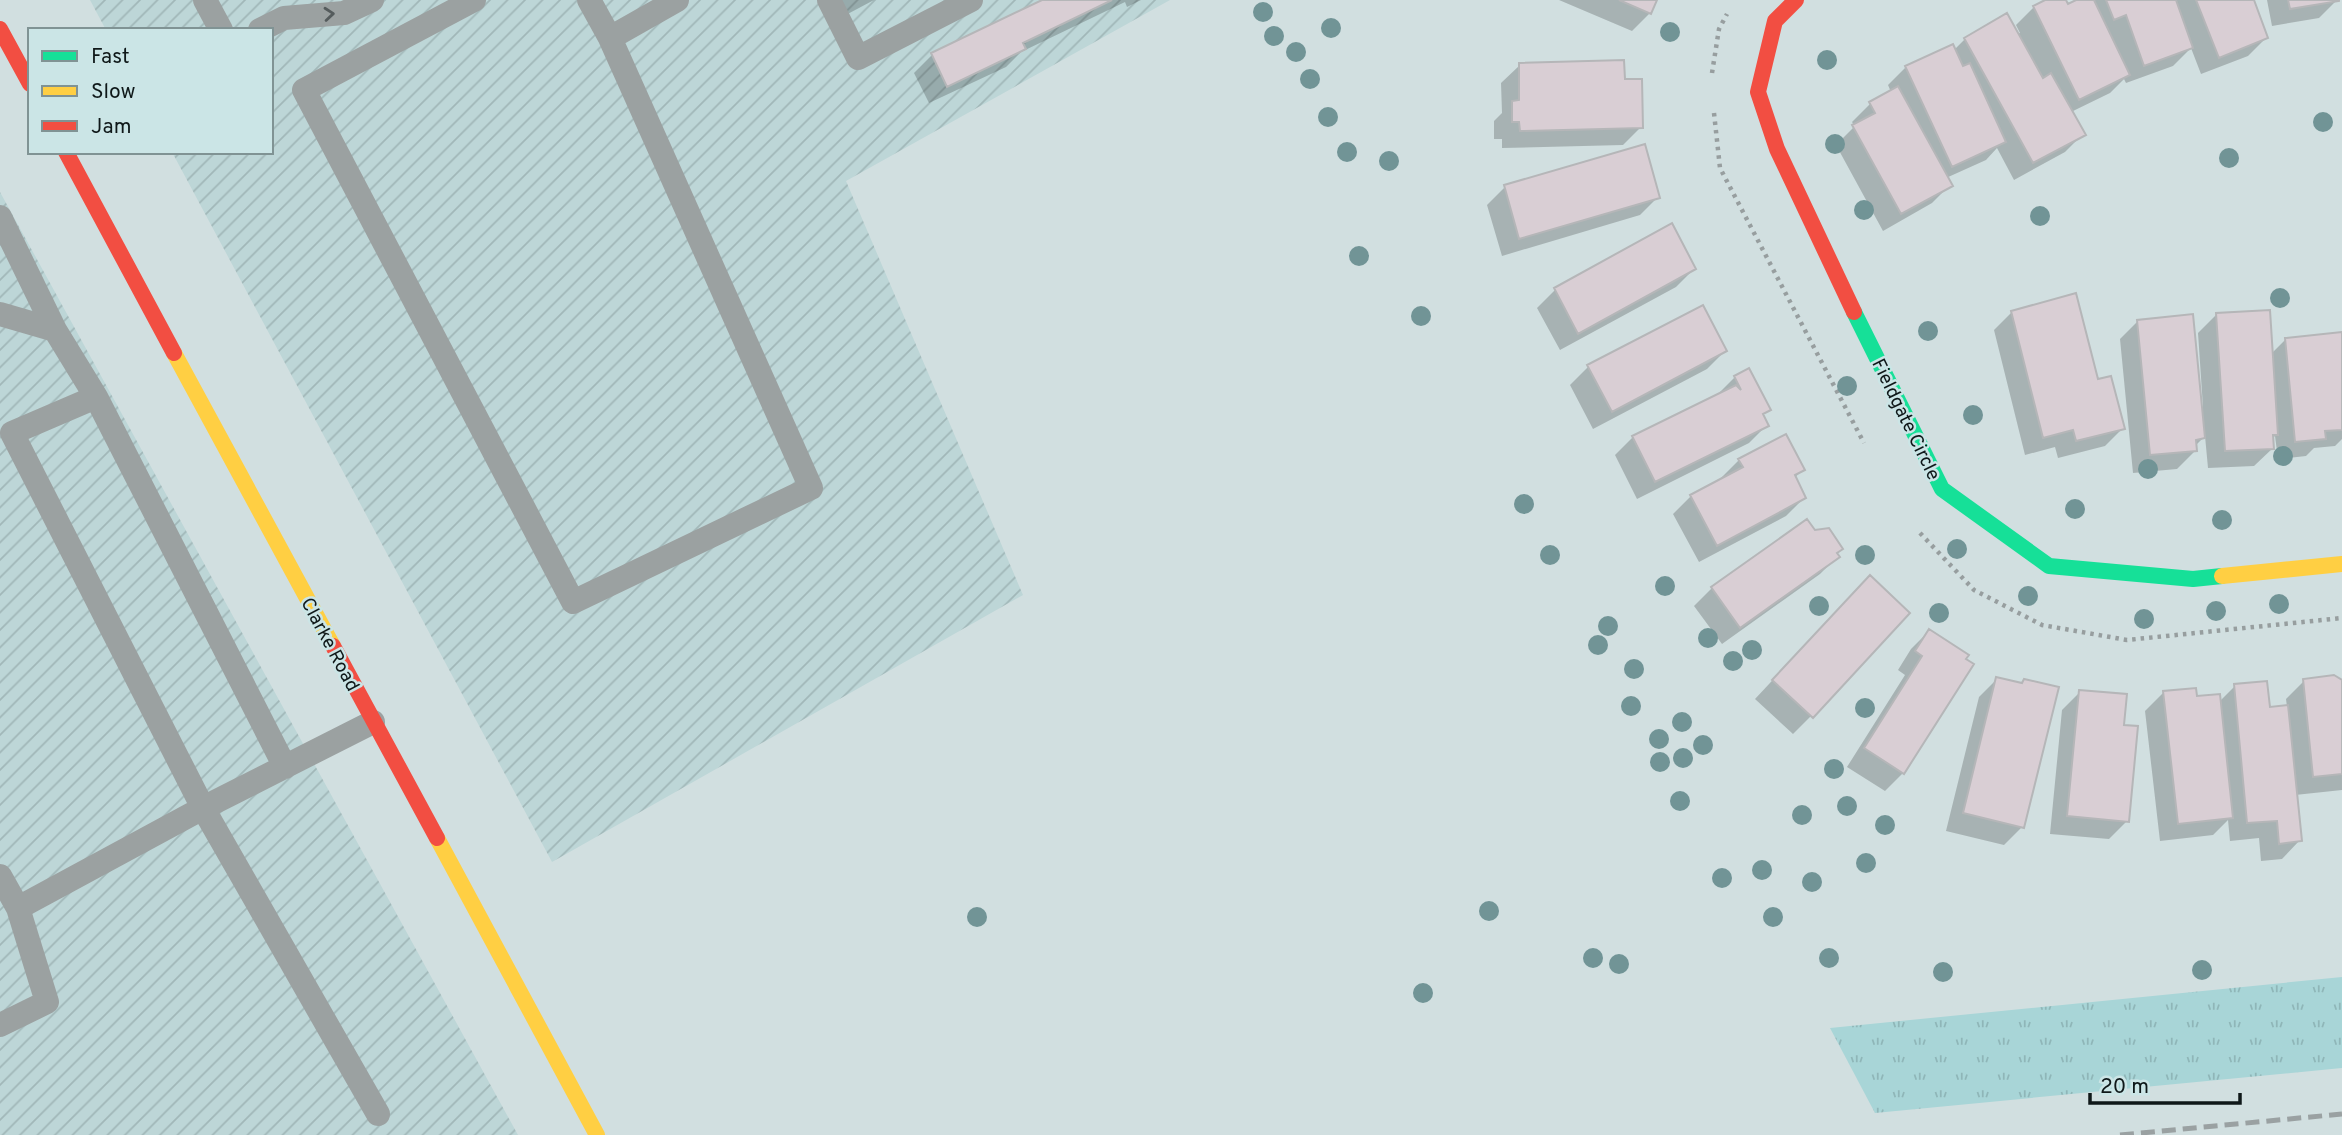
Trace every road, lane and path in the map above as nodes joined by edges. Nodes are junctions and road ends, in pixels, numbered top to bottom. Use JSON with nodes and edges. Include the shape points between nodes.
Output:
{"nodes":[{"id":1,"x":205,"y":0,"type":"edge"},
{"id":2,"x":372,"y":0,"type":"edge"},
{"id":3,"x":474,"y":0,"type":"edge"},
{"id":4,"x":589,"y":0,"type":"edge"},
{"id":5,"x":677,"y":0,"type":"edge"},
{"id":6,"x":829,"y":0,"type":"edge"},
{"id":7,"x":971,"y":0,"type":"edge"},
{"id":8,"x":1796,"y":0,"type":"edge"},
{"id":9,"x":291,"y":9,"type":"edge"},
{"id":10,"x":220,"y":28,"type":"edge"},
{"id":11,"x":263,"y":28,"type":"edge"},
{"id":12,"x":0,"y":29,"type":"edge"},
{"id":13,"x":610,"y":38,"type":"junction"},
{"id":14,"x":28,"y":80,"type":"edge"},
{"id":15,"x":67,"y":154,"type":"edge"},
{"id":16,"x":0,"y":217,"type":"edge"},
{"id":17,"x":0,"y":314,"type":"edge"},
{"id":18,"x":55,"y":330,"type":"junction"},
{"id":19,"x":96,"y":397,"type":"junction"},
{"id":20,"x":2342,"y":564,"type":"edge"},
{"id":21,"x":373,"y":722,"type":"junction"},
{"id":22,"x":285,"y":767,"type":"junction"},
{"id":23,"x":203,"y":808,"type":"junction"},
{"id":24,"x":0,"y":876,"type":"edge"},
{"id":25,"x":18,"y":908,"type":"junction"},
{"id":26,"x":0,"y":1025,"type":"edge"},
{"id":27,"x":377,"y":1114,"type":"dead end"},
{"id":28,"x":597,"y":1135,"type":"edge"}],
"edges":[{"from":1,"to":10,"type":"lane"},
{"from":9,"to":2,"type":"lane","one_way":true,"via":[[344,13]]},
{"from":3,"to":13,"type":"lane","via":[[304,90],[573,602],[811,488]]},
{"from":4,"to":13,"type":"lane"},
{"from":5,"to":13,"type":"lane"},
{"from":6,"to":7,"type":"lane","via":[[858,58]]},
{"from":8,"to":20,"type":"main road","name":"Fieldgate Circle","via":[[1775,21],[1758,92],[1777,149],[1942,489],[2049,566],[2193,579]]},
{"from":9,"to":11,"type":"lane"},
{"from":12,"to":14,"type":"main road"},
{"from":15,"to":21,"type":"main road","name":"Clarke Road"},
{"from":16,"to":18,"type":"lane"},
{"from":17,"to":18,"type":"lane"},
{"from":18,"to":19,"type":"lane"},
{"from":19,"to":22,"type":"lane"},
{"from":19,"to":23,"type":"lane","via":[[12,433]]},
{"from":21,"to":22,"type":"lane"},
{"from":21,"to":28,"type":"main road","name":"Clarke Road"},
{"from":22,"to":23,"type":"lane"},
{"from":23,"to":25,"type":"lane"},
{"from":23,"to":27,"type":"lane"},
{"from":24,"to":25,"type":"lane"},
{"from":25,"to":26,"type":"lane","via":[[47,1002]]}]}
